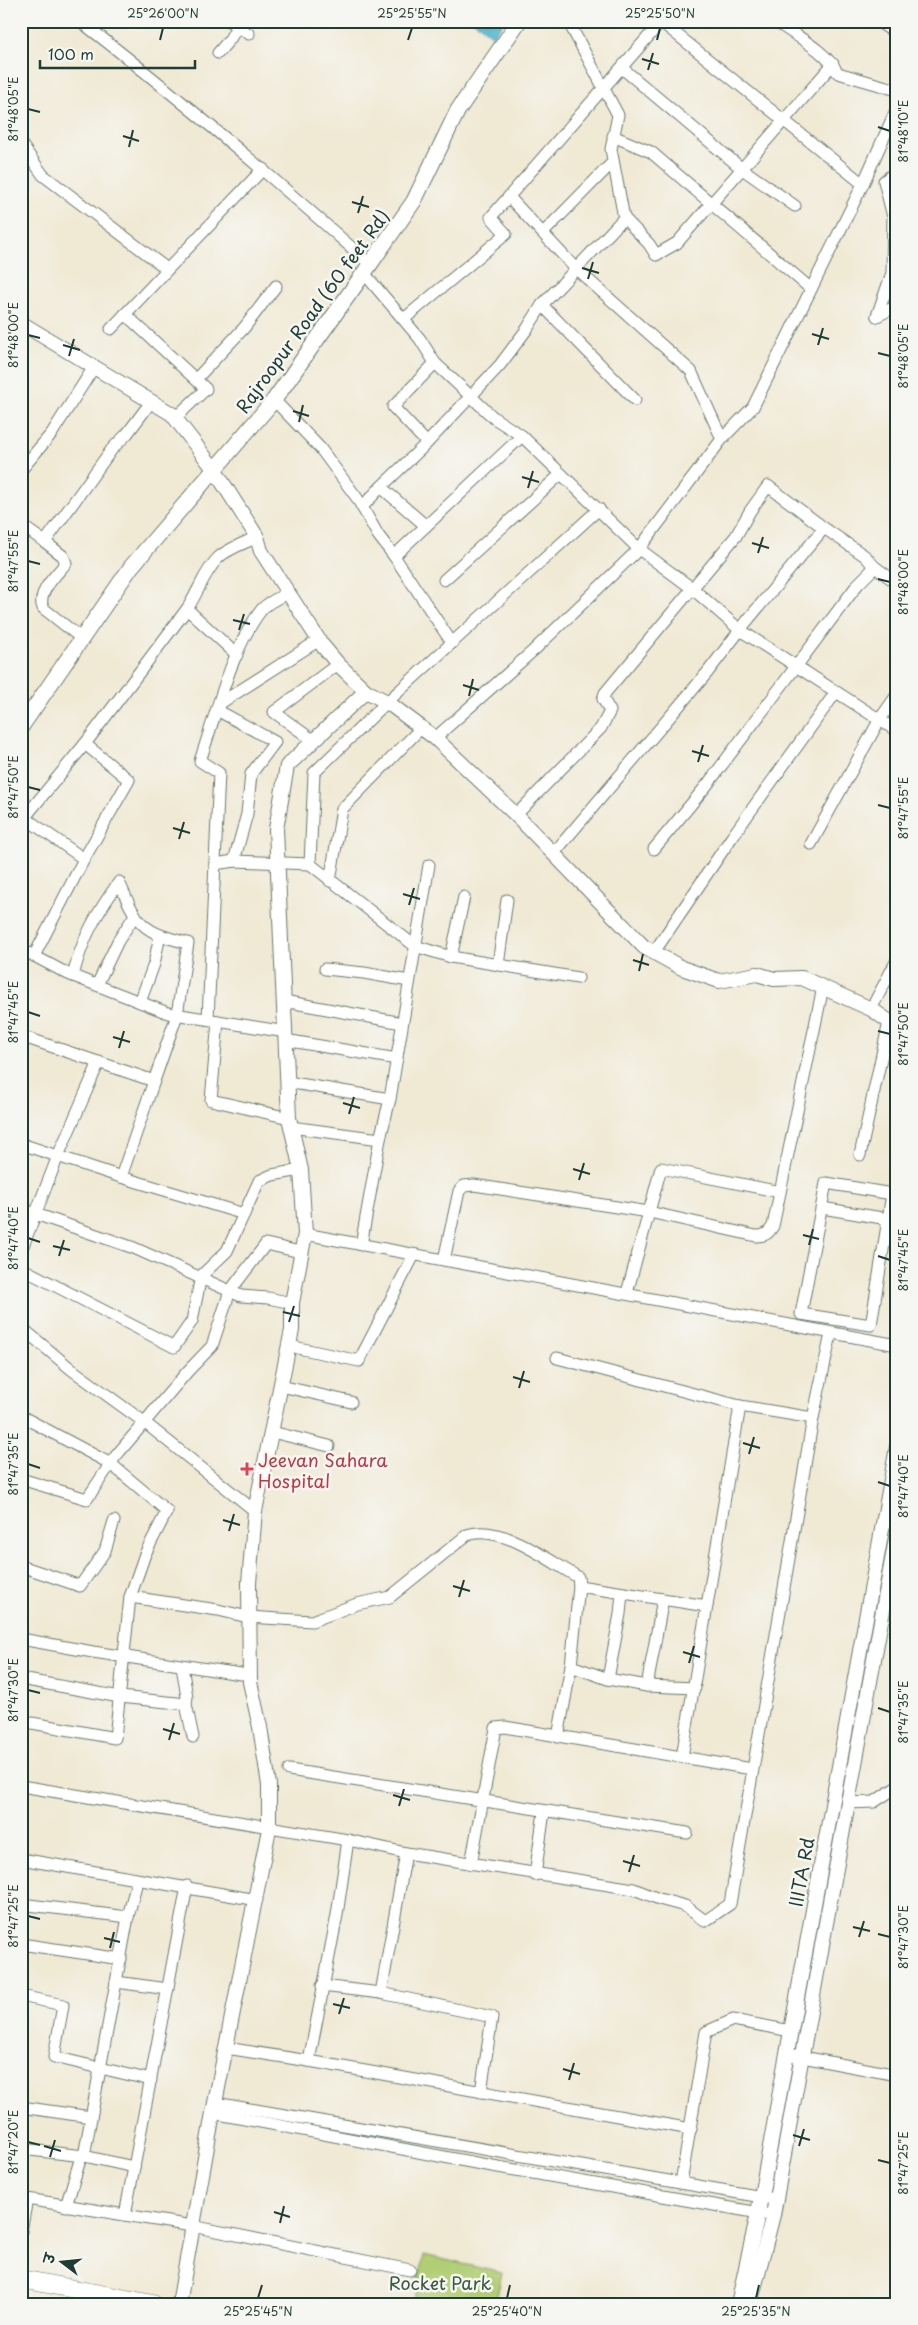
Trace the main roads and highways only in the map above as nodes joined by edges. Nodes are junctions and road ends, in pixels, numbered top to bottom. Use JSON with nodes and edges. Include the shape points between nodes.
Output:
{"nodes":[{"id":1,"x":519,"y":21,"type":"edge"},
{"id":2,"x":21,"y":727,"type":"edge"},
{"id":3,"x":21,"y":2279,"type":"edge"},
{"id":4,"x":21,"y":2290,"type":"edge"},
{"id":5,"x":96,"y":2304,"type":"edge"},
{"id":6,"x":153,"y":2304,"type":"edge"}],
"edges":[{"from":1,"to":2,"type":"main road","name":"Rajroopur Road (60 feet Rd)","via":[[458,110],[414,201],[274,400],[131,567]]},
{"from":3,"to":6,"type":"main road"},
{"from":4,"to":5,"type":"main road"}]}
